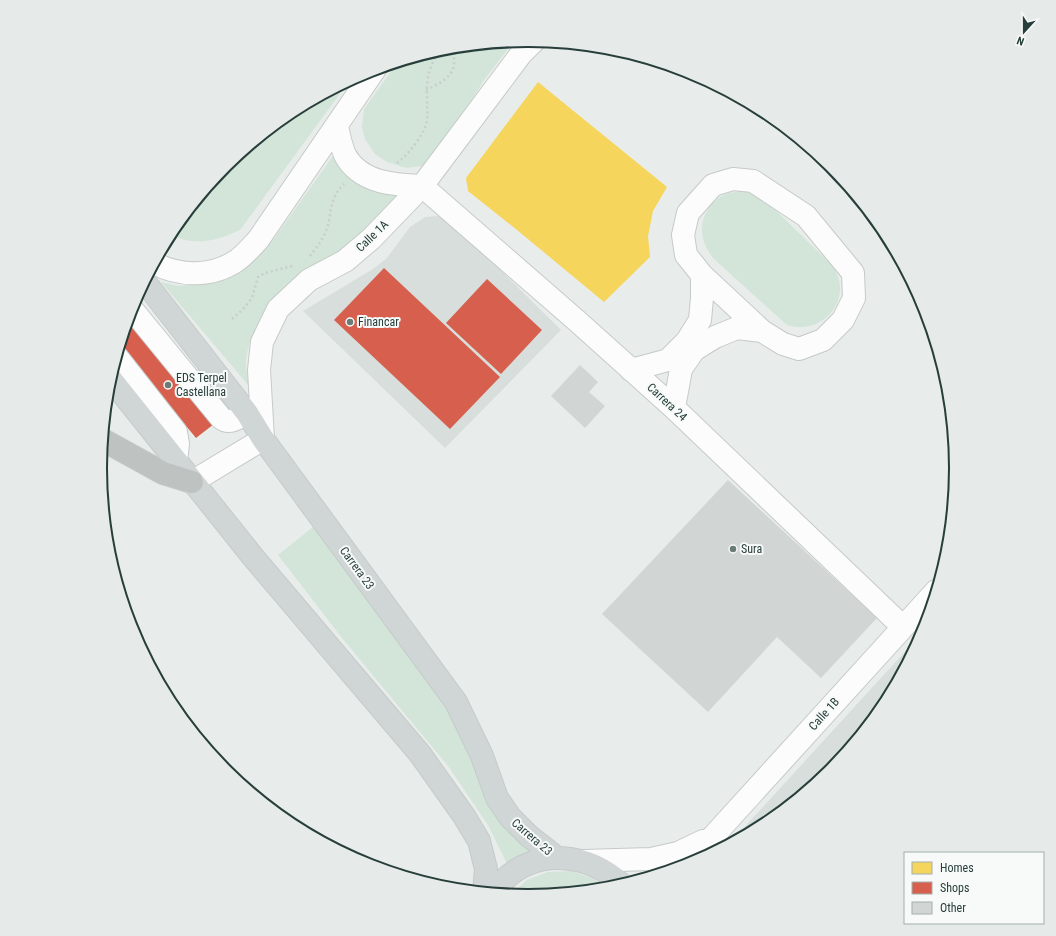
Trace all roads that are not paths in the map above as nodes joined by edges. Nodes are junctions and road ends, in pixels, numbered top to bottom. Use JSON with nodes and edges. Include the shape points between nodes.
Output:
{"nodes":[{"id":1,"x":527,"y":47,"type":"edge"},
{"id":2,"x":369,"y":78,"type":"edge"},
{"id":3,"x":336,"y":126,"type":"junction"},
{"id":4,"x":422,"y":186,"type":"junction"},
{"id":5,"x":158,"y":266,"type":"edge"},
{"id":6,"x":702,"y":275,"type":"junction"},
{"id":7,"x":148,"y":287,"type":"edge"},
{"id":8,"x":136,"y":314,"type":"edge"},
{"id":9,"x":762,"y":331,"type":"junction"},
{"id":10,"x":120,"y":361,"type":"edge"},
{"id":11,"x":631,"y":370,"type":"junction"},
{"id":12,"x":115,"y":385,"type":"edge"},
{"id":13,"x":674,"y":408,"type":"junction"},
{"id":14,"x":247,"y":413,"type":"junction"},
{"id":15,"x":263,"y":439,"type":"junction"},
{"id":16,"x":108,"y":443,"type":"edge"},
{"id":17,"x":176,"y":461,"type":"junction"},
{"id":18,"x":192,"y":482,"type":"junction"},
{"id":19,"x":928,"y":600,"type":"edge"},
{"id":20,"x":903,"y":627,"type":"junction"},
{"id":21,"x":713,"y":836,"type":"junction"},
{"id":22,"x":698,"y":853,"type":"edge"},
{"id":23,"x":557,"y":858,"type":"junction"},
{"id":24,"x":584,"y":861,"type":"junction"},
{"id":25,"x":617,"y":879,"type":"edge"},
{"id":26,"x":485,"y":886,"type":"edge"},
{"id":27,"x":498,"y":888,"type":"edge"}],
"edges":[{"from":1,"to":4,"type":"street","name":"Calle 1A"},
{"from":2,"to":3,"type":"street"},
{"from":3,"to":4,"type":"street","via":[[346,156],[356,169],[374,180],[396,185]]},
{"from":3,"to":5,"type":"street","via":[[258,240],[237,261],[218,270],[196,274]]},
{"from":4,"to":11,"type":"street","name":"Carrera 24"},
{"from":4,"to":15,"type":"street","name":"Calle 1A","via":[[371,239],[345,261],[309,280],[278,309],[262,342],[259,370]]},
{"from":6,"to":9,"type":"street"},
{"from":6,"to":9,"type":"street","via":[[686,255],[683,235],[688,213],[713,185],[733,179],[753,181],[806,216],[853,273],[854,298],[843,320],[823,340],[799,349],[783,344]]},
{"from":6,"to":11,"type":"street","via":[[700,320],[687,341],[668,360]]},
{"from":7,"to":14,"type":"main road","name":"Carrera 23"},
{"from":8,"to":14,"type":"street","via":[[221,418],[230,422]]},
{"from":9,"to":13,"type":"street","via":[[737,328],[715,337],[694,350],[681,369]]},
{"from":10,"to":17,"type":"street","via":[[176,432]]},
{"from":11,"to":13,"type":"street","name":"Carrera 24"},
{"from":12,"to":17,"type":"main road"},
{"from":13,"to":20,"type":"street","name":"Carrera 24"},
{"from":14,"to":15,"type":"main road","name":"Carrera 23"},
{"from":15,"to":18,"type":"street"},
{"from":15,"to":23,"type":"main road","name":"Carrera 23","via":[[456,702],[482,756],[497,798],[510,817]]},
{"from":16,"to":18,"type":"highway","via":[[163,473]]},
{"from":17,"to":18,"type":"main road"},
{"from":18,"to":26,"type":"main road","via":[[420,754],[464,816],[479,842],[486,870]]},
{"from":19,"to":20,"type":"street","name":"Calle 1B"},
{"from":20,"to":21,"type":"street","name":"Calle 1B"},
{"from":21,"to":22,"type":"street","name":"Calle 1B"},
{"from":21,"to":24,"type":"street","name":"Calle 1B","via":[[678,853],[651,859]]},
{"from":23,"to":24,"type":"main road"},
{"from":23,"to":27,"type":"main road","via":[[538,861],[520,869],[504,880]]},
{"from":24,"to":25,"type":"main road","via":[[599,867]]}]}
